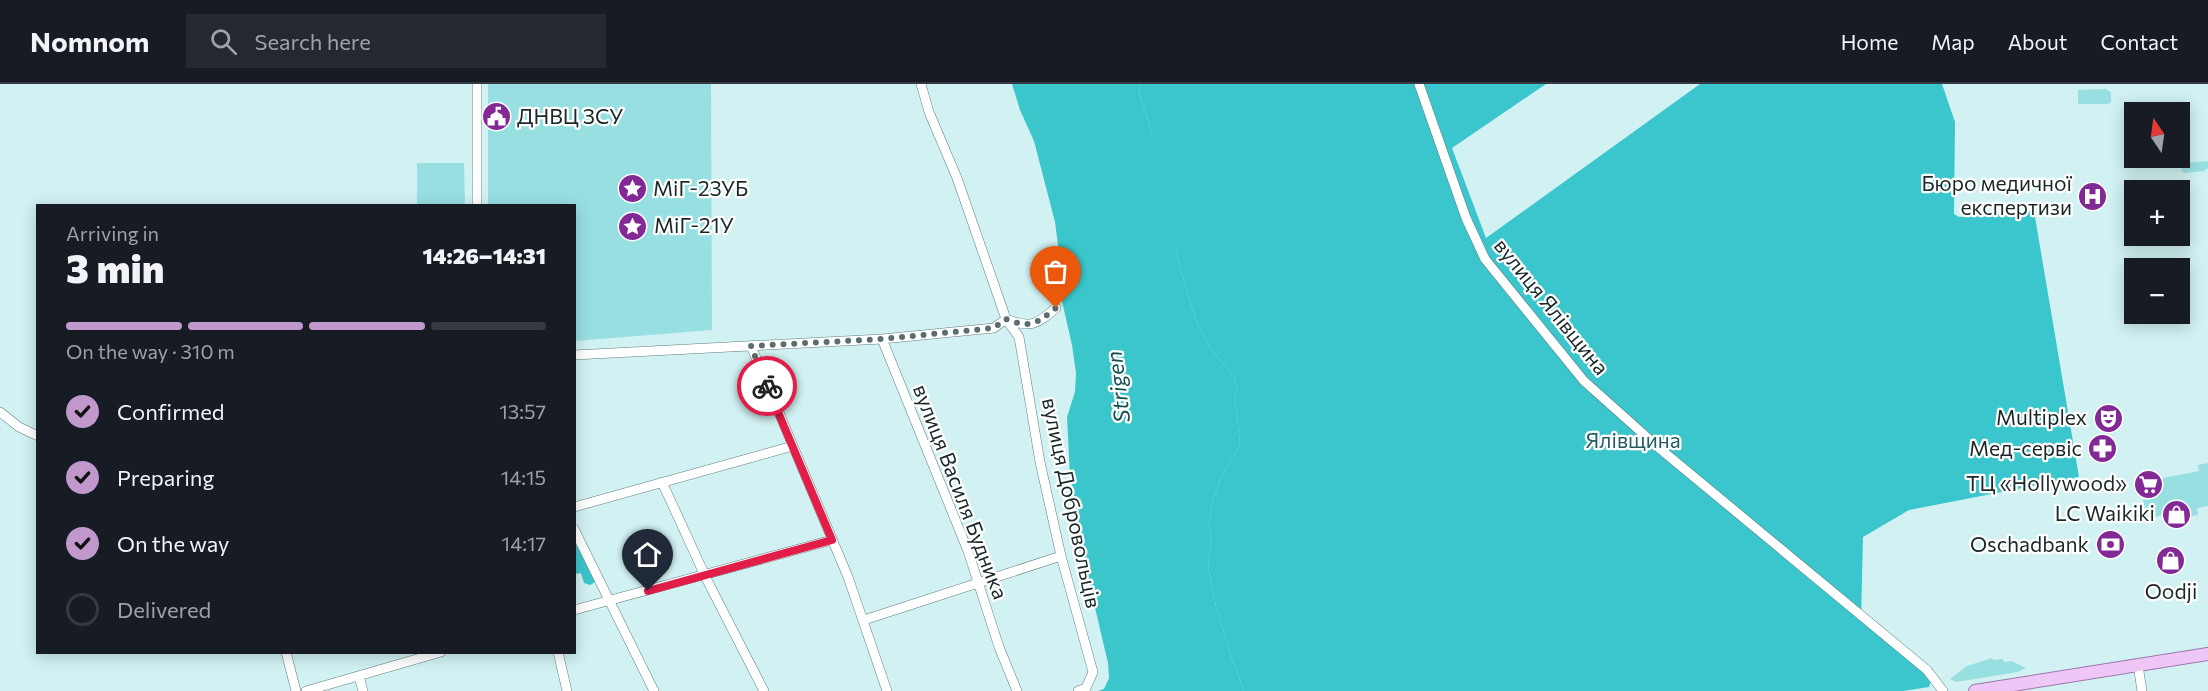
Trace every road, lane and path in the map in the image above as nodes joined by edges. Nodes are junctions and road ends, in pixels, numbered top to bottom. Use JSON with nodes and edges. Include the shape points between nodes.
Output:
{"nodes":[{"id":1,"x":477,"y":84,"type":"edge"},
{"id":2,"x":921,"y":84,"type":"edge"},
{"id":3,"x":1419,"y":84,"type":"edge"},
{"id":4,"x":477,"y":204,"type":"edge"},
{"id":5,"x":1056,"y":308,"type":"dead end"},
{"id":6,"x":1006,"y":319,"type":"junction"},
{"id":7,"x":882,"y":339,"type":"junction"},
{"id":8,"x":751,"y":346,"type":"junction"},
{"id":9,"x":576,"y":355,"type":"edge"},
{"id":10,"x":0,"y":412,"type":"edge"},
{"id":11,"x":36,"y":435,"type":"edge"},
{"id":12,"x":793,"y":446,"type":"junction"},
{"id":13,"x":662,"y":482,"type":"junction"},
{"id":14,"x":576,"y":506,"type":"edge"},
{"id":15,"x":576,"y":533,"type":"edge"},
{"id":16,"x":832,"y":540,"type":"junction"},
{"id":17,"x":1061,"y":556,"type":"junction"},
{"id":18,"x":705,"y":575,"type":"junction"},
{"id":19,"x":977,"y":582,"type":"junction"},
{"id":20,"x":609,"y":602,"type":"junction"},
{"id":21,"x":576,"y":610,"type":"edge"},
{"id":22,"x":864,"y":620,"type":"junction"},
{"id":23,"x":287,"y":654,"type":"edge"},
{"id":24,"x":434,"y":654,"type":"edge"},
{"id":25,"x":558,"y":654,"type":"edge"},
{"id":26,"x":2208,"y":654,"type":"edge"},
{"id":27,"x":2138,"y":665,"type":"junction"},
{"id":28,"x":359,"y":676,"type":"junction"},
{"id":29,"x":1999,"y":689,"type":"edge"},
{"id":30,"x":296,"y":691,"type":"edge"},
{"id":31,"x":306,"y":691,"type":"edge"},
{"id":32,"x":363,"y":691,"type":"edge"},
{"id":33,"x":567,"y":691,"type":"edge"},
{"id":34,"x":654,"y":691,"type":"edge"},
{"id":35,"x":764,"y":691,"type":"edge"},
{"id":36,"x":887,"y":691,"type":"edge"},
{"id":37,"x":1017,"y":691,"type":"edge"},
{"id":38,"x":1078,"y":691,"type":"edge"},
{"id":39,"x":1943,"y":691,"type":"edge"},
{"id":40,"x":1976,"y":691,"type":"edge"},
{"id":41,"x":2142,"y":691,"type":"edge"}],
"edges":[{"from":1,"to":4,"type":"street"},
{"from":2,"to":6,"type":"street","name":"вулиця Добровольців"},
{"from":3,"to":39,"type":"street","name":"вулиця Ялівщина","via":[[1485,259],[1584,381],[1927,670]]},
{"from":5,"to":6,"type":"street","via":[[1039,322],[1023,326]]},
{"from":6,"to":7,"type":"street","via":[[994,328]]},
{"from":6,"to":17,"type":"street","name":"вулиця Добровольців","via":[[1019,337]]},
{"from":7,"to":8,"type":"street"},
{"from":7,"to":19,"type":"street","name":"вулиця Василя Будника","via":[[964,540]]},
{"from":8,"to":9,"type":"street"},
{"from":8,"to":12,"type":"street"},
{"from":10,"to":11,"type":"street"},
{"from":12,"to":13,"type":"street"},
{"from":12,"to":16,"type":"street"},
{"from":13,"to":14,"type":"street"},
{"from":13,"to":18,"type":"street"},
{"from":15,"to":20,"type":"street"},
{"from":16,"to":18,"type":"street"},
{"from":16,"to":22,"type":"street"},
{"from":17,"to":19,"type":"street"},
{"from":17,"to":38,"type":"street","name":"вулиця Добровольців","via":[[1093,672],[1086,688]]},
{"from":18,"to":20,"type":"street"},
{"from":18,"to":35,"type":"street"},
{"from":19,"to":22,"type":"street"},
{"from":19,"to":37,"type":"street","name":"вулиця Василя Будника"},
{"from":20,"to":21,"type":"street"},
{"from":20,"to":34,"type":"street"},
{"from":22,"to":36,"type":"street"},
{"from":23,"to":30,"type":"street"},
{"from":24,"to":28,"type":"street"},
{"from":25,"to":33,"type":"street"},
{"from":26,"to":27,"type":"main road"},
{"from":27,"to":29,"type":"main road"},
{"from":27,"to":41,"type":"street"},
{"from":28,"to":31,"type":"street"},
{"from":28,"to":32,"type":"street"},
{"from":29,"to":40,"type":"main road"}]}
